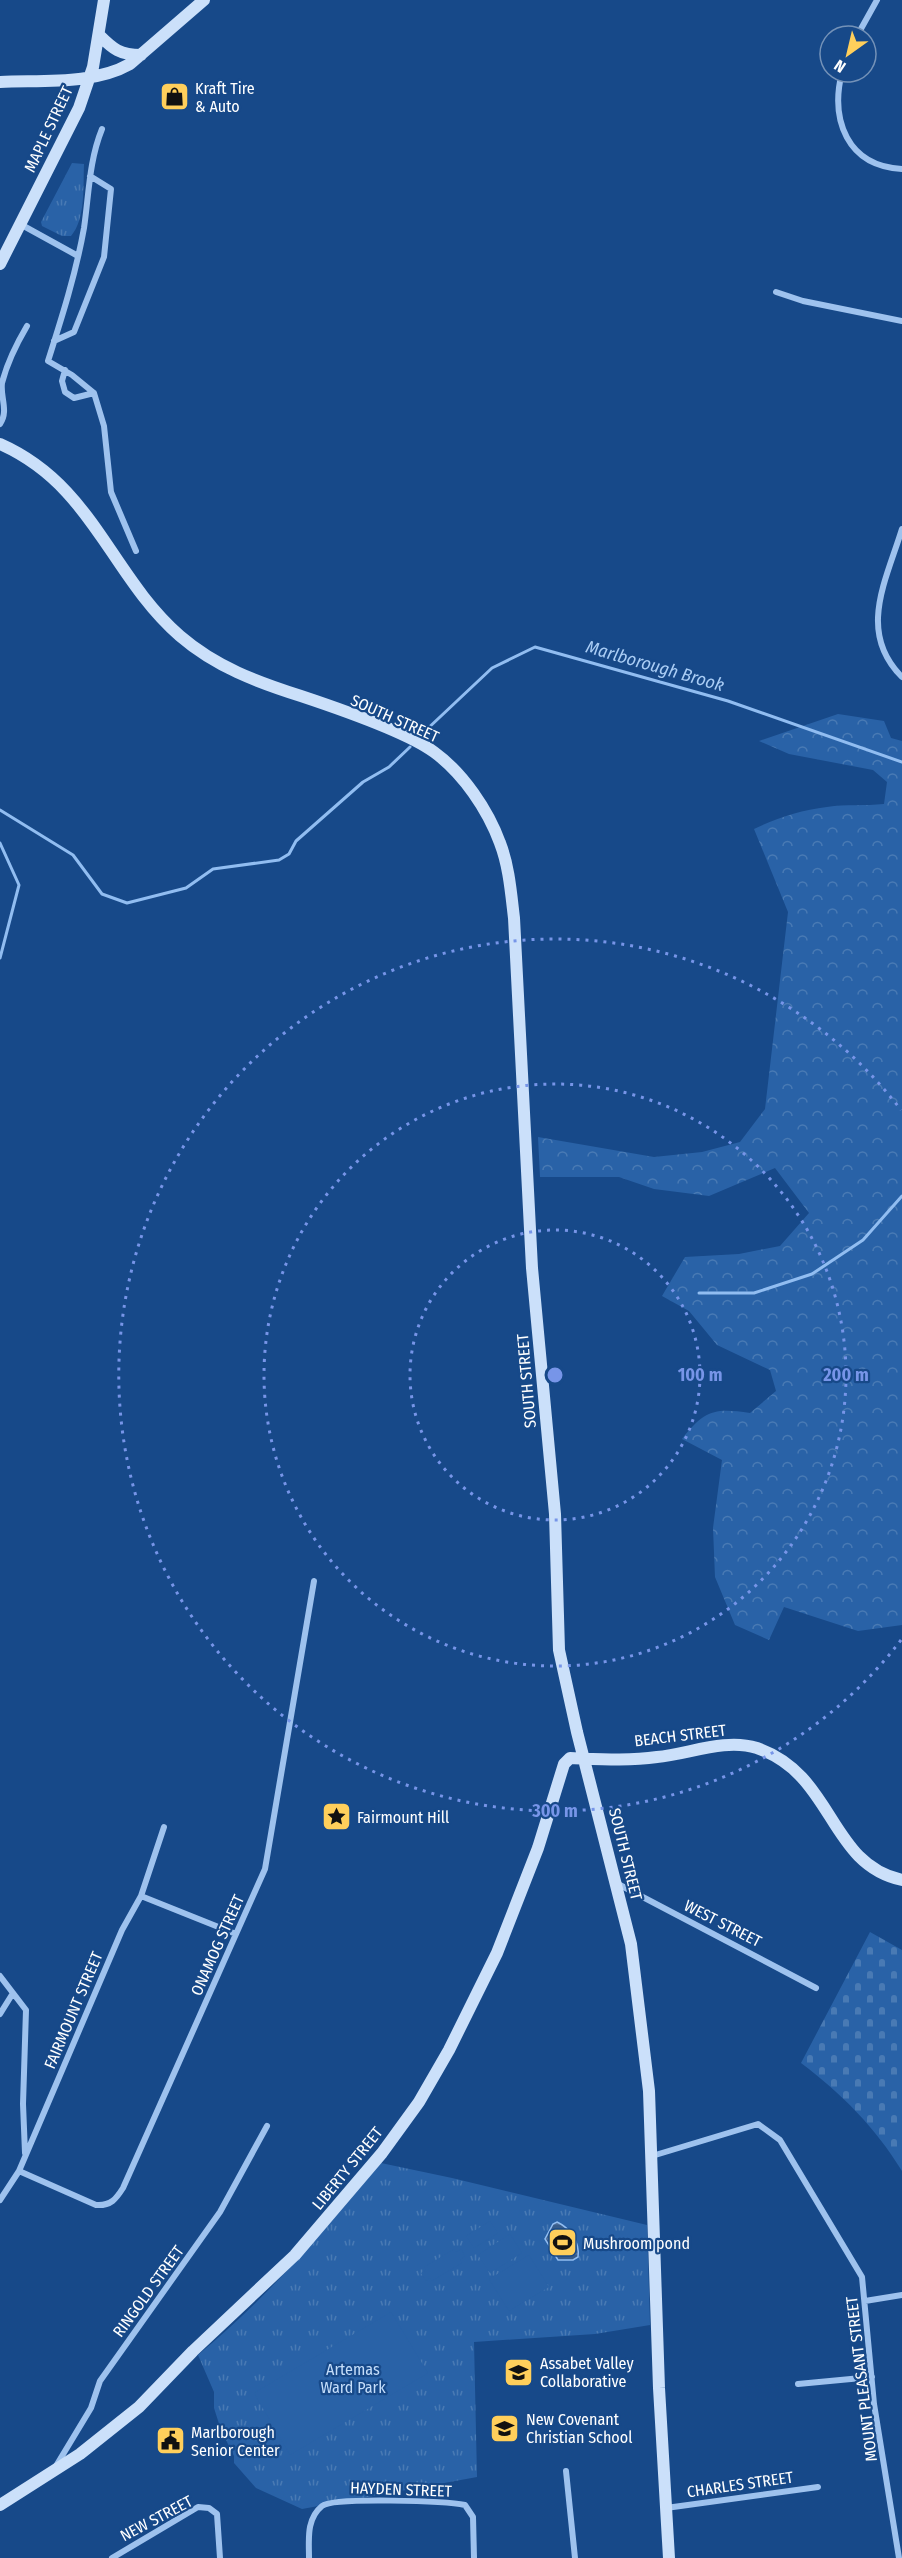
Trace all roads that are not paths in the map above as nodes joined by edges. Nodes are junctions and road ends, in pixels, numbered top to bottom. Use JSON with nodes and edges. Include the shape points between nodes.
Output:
{"nodes":[{"id":1,"x":104,"y":0,"type":"edge"},
{"id":2,"x":204,"y":0,"type":"edge"},
{"id":3,"x":877,"y":0,"type":"edge"},
{"id":4,"x":864,"y":24,"type":"edge"},
{"id":5,"x":99,"y":34,"type":"junction"},
{"id":6,"x":141,"y":55,"type":"junction"},
{"id":7,"x":89,"y":78,"type":"junction"},
{"id":8,"x":0,"y":82,"type":"edge"},
{"id":9,"x":841,"y":84,"type":"edge"},
{"id":10,"x":102,"y":129,"type":"dead end"},
{"id":11,"x":902,"y":169,"type":"edge"},
{"id":12,"x":90,"y":176,"type":"junction"},
{"id":13,"x":20,"y":224,"type":"junction"},
{"id":14,"x":78,"y":256,"type":"junction"},
{"id":15,"x":0,"y":264,"type":"edge"},
{"id":16,"x":776,"y":292,"type":"dead end"},
{"id":17,"x":902,"y":321,"type":"edge"},
{"id":18,"x":27,"y":326,"type":"dead end"},
{"id":19,"x":54,"y":341,"type":"junction"},
{"id":20,"x":65,"y":370,"type":"junction"},
{"id":21,"x":94,"y":393,"type":"junction"},
{"id":22,"x":0,"y":424,"type":"edge"},
{"id":23,"x":3,"y":444,"type":"edge"},
{"id":24,"x":902,"y":529,"type":"edge"},
{"id":25,"x":136,"y":550,"type":"dead end"},
{"id":26,"x":902,"y":677,"type":"edge"},
{"id":27,"x":314,"y":1581,"type":"dead end"},
{"id":28,"x":584,"y":1758,"type":"junction"},
{"id":29,"x":164,"y":1827,"type":"dead end"},
{"id":30,"x":902,"y":1880,"type":"edge"},
{"id":31,"x":616,"y":1883,"type":"junction"},
{"id":32,"x":141,"y":1896,"type":"junction"},
{"id":33,"x":236,"y":1934,"type":"junction"},
{"id":34,"x":0,"y":1976,"type":"edge"},
{"id":35,"x":816,"y":1988,"type":"dead end"},
{"id":36,"x":13,"y":1993,"type":"junction"},
{"id":37,"x":0,"y":2014,"type":"edge"},
{"id":38,"x":267,"y":2126,"type":"dead end"},
{"id":39,"x":25,"y":2156,"type":"junction"},
{"id":40,"x":652,"y":2156,"type":"junction"},
{"id":41,"x":19,"y":2171,"type":"junction"},
{"id":42,"x":0,"y":2200,"type":"edge"},
{"id":43,"x":902,"y":2295,"type":"edge"},
{"id":44,"x":865,"y":2301,"type":"junction"},
{"id":45,"x":872,"y":2377,"type":"junction"},
{"id":46,"x":798,"y":2384,"type":"dead end"},
{"id":47,"x":566,"y":2471,"type":"dead end"},
{"id":48,"x":53,"y":2472,"type":"junction"},
{"id":49,"x":818,"y":2487,"type":"dead end"},
{"id":50,"x":0,"y":2505,"type":"edge"},
{"id":51,"x":666,"y":2508,"type":"junction"},
{"id":52,"x":112,"y":2558,"type":"edge"},
{"id":53,"x":220,"y":2558,"type":"edge"},
{"id":54,"x":309,"y":2558,"type":"edge"},
{"id":55,"x":474,"y":2558,"type":"edge"},
{"id":56,"x":575,"y":2558,"type":"edge"},
{"id":57,"x":669,"y":2558,"type":"edge"},
{"id":58,"x":899,"y":2558,"type":"edge"}],
"edges":[{"from":1,"to":5,"type":"main road","name":"MAPLE STREET"},
{"from":2,"to":6,"type":"main road"},
{"from":3,"to":4,"type":"street"},
{"from":5,"to":6,"type":"main road","via":[[114,51]]},
{"from":5,"to":7,"type":"main road","name":"MAPLE STREET"},
{"from":6,"to":7,"type":"main road","via":[[118,71]]},
{"from":7,"to":8,"type":"main road"},
{"from":7,"to":13,"type":"main road","name":"MAPLE STREET","via":[[69,131]]},
{"from":9,"to":11,"type":"street","via":[[837,116],[846,136],[872,161]]},
{"from":10,"to":12,"type":"street","via":[[92,153]]},
{"from":12,"to":14,"type":"street"},
{"from":12,"to":19,"type":"street","via":[[111,189],[104,257],[74,332]]},
{"from":13,"to":14,"type":"street"},
{"from":13,"to":15,"type":"main road","name":"MAPLE STREET"},
{"from":14,"to":19,"type":"street"},
{"from":16,"to":17,"type":"street"},
{"from":18,"to":22,"type":"street","via":[[2,385],[4,417]]},
{"from":19,"to":20,"type":"street","via":[[48,361]]},
{"from":20,"to":21,"type":"street"},
{"from":20,"to":21,"type":"street","via":[[65,392],[74,398]]},
{"from":21,"to":25,"type":"street","via":[[104,426],[111,492]]},
{"from":23,"to":28,"type":"main road","name":"SOUTH STREET","via":[[40,467],[71,495],[154,609],[191,645],[246,678],[432,750],[467,786],[501,844],[514,918],[532,1268],[555,1520],[556,1622],[564,1677]]},
{"from":24,"to":26,"type":"street","via":[[876,624],[883,650]]},
{"from":27,"to":33,"type":"street","name":"ONAMOG STREET","via":[[264,1869]]},
{"from":28,"to":30,"type":"main road","name":"BEACH STREET","via":[[654,1758],[730,1745],[761,1750],[784,1761],[805,1779],[860,1859],[877,1871]]},
{"from":28,"to":31,"type":"main road","name":"SOUTH STREET"},
{"from":28,"to":48,"type":"main road","name":"LIBERTY STREET","via":[[570,1758],[564,1764],[538,1848],[497,1953],[449,2050],[419,2102],[388,2144],[275,2277],[139,2408]]},
{"from":29,"to":32,"type":"street","name":"FAIRMOUNT STREET"},
{"from":31,"to":35,"type":"street","name":"WEST STREET"},
{"from":31,"to":40,"type":"main road","name":"SOUTH STREET","via":[[634,1963]]},
{"from":32,"to":33,"type":"street"},
{"from":32,"to":39,"type":"street","name":"FAIRMOUNT STREET","via":[[122,1930]]},
{"from":33,"to":41,"type":"street","name":"ONAMOG STREET","via":[[116,2199],[106,2206],[87,2203]]},
{"from":34,"to":36,"type":"street"},
{"from":36,"to":37,"type":"street"},
{"from":36,"to":39,"type":"street","via":[[26,2010],[22,2104]]},
{"from":38,"to":48,"type":"street","name":"RINGOLD STREET","via":[[220,2212],[100,2381],[91,2408]]},
{"from":39,"to":41,"type":"street","name":"FAIRMOUNT STREET"},
{"from":40,"to":44,"type":"street","name":"MOUNT PLEASANT STREET","via":[[758,2124],[771,2132],[780,2140],[862,2277]]},
{"from":40,"to":51,"type":"main road","name":"SOUTH STREET"},
{"from":41,"to":42,"type":"street","name":"FAIRMOUNT STREET"},
{"from":43,"to":44,"type":"street"},
{"from":44,"to":45,"type":"street","name":"MOUNT PLEASANT STREET"},
{"from":45,"to":46,"type":"street"},
{"from":45,"to":58,"type":"street","name":"MOUNT PLEASANT STREET"},
{"from":47,"to":56,"type":"street"},
{"from":48,"to":50,"type":"main road","name":"LIBERTY STREET"},
{"from":49,"to":51,"type":"street","name":"CHARLES STREET"},
{"from":51,"to":57,"type":"main road","name":"SOUTH STREET"},
{"from":52,"to":53,"type":"street","name":"NEW STREET","via":[[198,2507],[214,2511],[219,2523]]},
{"from":54,"to":55,"type":"street","name":"HAYDEN STREET","via":[[312,2518],[324,2504],[357,2500],[465,2505],[473,2517]]}]}
